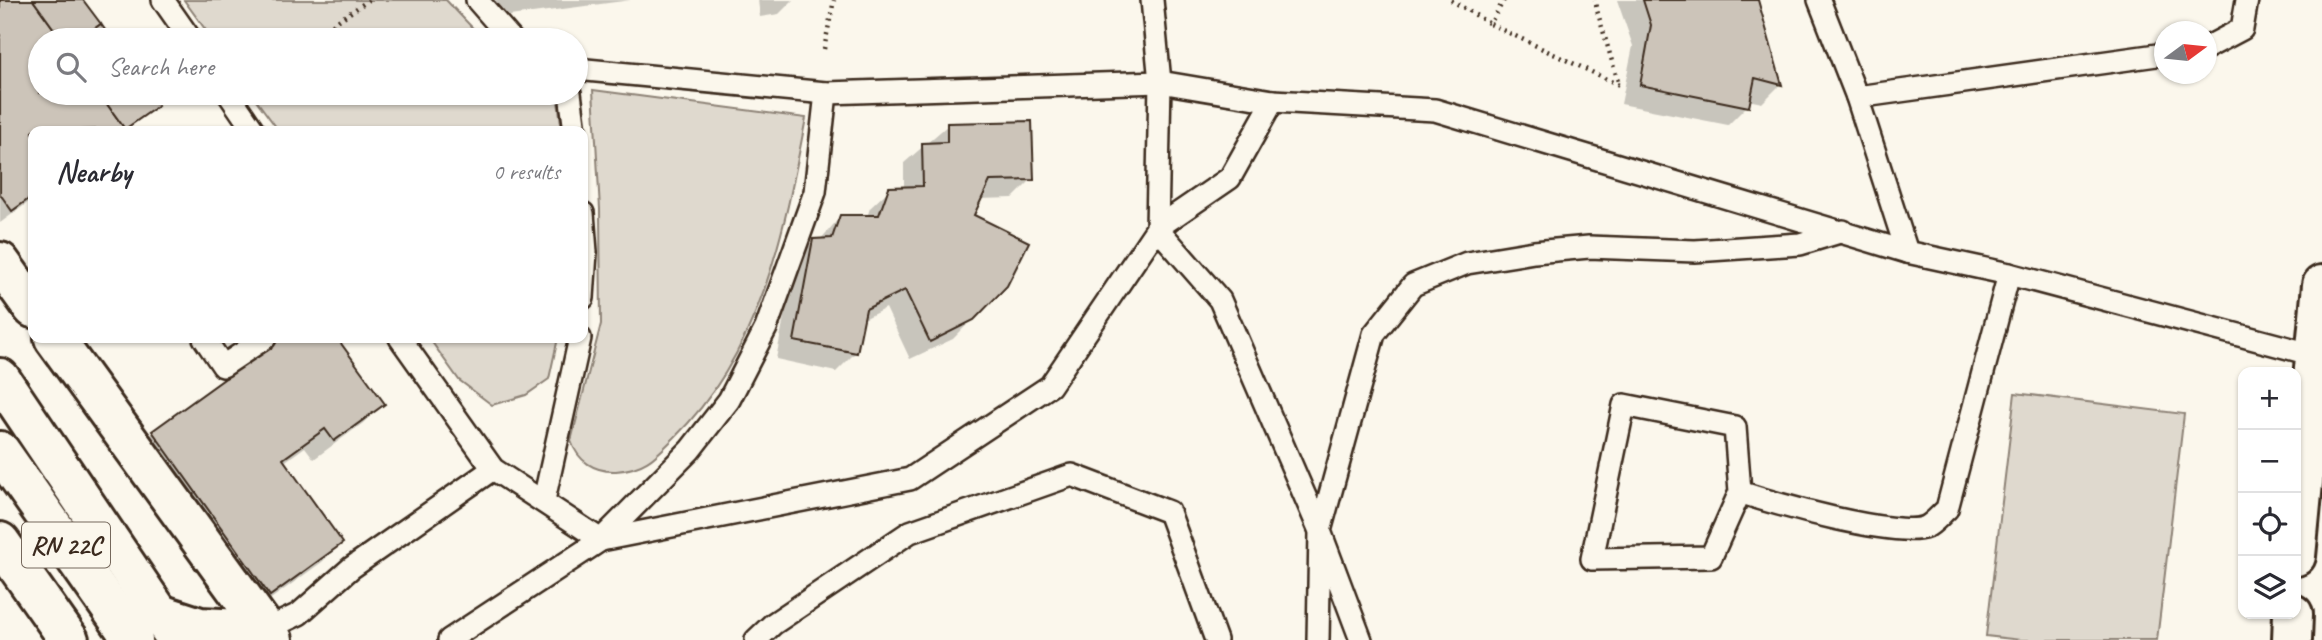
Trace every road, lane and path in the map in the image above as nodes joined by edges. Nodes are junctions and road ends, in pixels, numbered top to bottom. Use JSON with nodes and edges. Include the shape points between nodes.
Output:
{"nodes":[{"id":1,"x":163,"y":0,"type":"edge"},
{"id":2,"x":369,"y":0,"type":"edge"},
{"id":3,"x":477,"y":0,"type":"edge"},
{"id":4,"x":834,"y":0,"type":"edge"},
{"id":5,"x":1152,"y":0,"type":"edge"},
{"id":6,"x":1451,"y":0,"type":"edge"},
{"id":7,"x":1504,"y":0,"type":"edge"},
{"id":8,"x":1594,"y":0,"type":"edge"},
{"id":9,"x":1819,"y":0,"type":"edge"},
{"id":10,"x":2247,"y":0,"type":"edge"},
{"id":11,"x":1490,"y":24,"type":"junction"},
{"id":12,"x":183,"y":28,"type":"edge"},
{"id":13,"x":327,"y":28,"type":"edge"},
{"id":14,"x":502,"y":28,"type":"edge"},
{"id":15,"x":2217,"y":43,"type":"edge"},
{"id":16,"x":824,"y":49,"type":"dead end"},
{"id":17,"x":2154,"y":56,"type":"edge"},
{"id":18,"x":588,"y":70,"type":"edge"},
{"id":19,"x":1160,"y":82,"type":"junction"},
{"id":20,"x":826,"y":93,"type":"junction"},
{"id":21,"x":1857,"y":97,"type":"junction"},
{"id":22,"x":1273,"y":101,"type":"junction"},
{"id":23,"x":236,"y":105,"type":"edge"},
{"id":24,"x":572,"y":105,"type":"edge"},
{"id":25,"x":251,"y":126,"type":"edge"},
{"id":26,"x":574,"y":126,"type":"edge"},
{"id":27,"x":1157,"y":228,"type":"junction"},
{"id":28,"x":1843,"y":231,"type":"junction"},
{"id":29,"x":1908,"y":251,"type":"junction"},
{"id":30,"x":0,"y":262,"type":"edge"},
{"id":31,"x":2008,"y":274,"type":"junction"},
{"id":32,"x":2322,"y":285,"type":"edge"},
{"id":33,"x":28,"y":301,"type":"edge"},
{"id":34,"x":57,"y":343,"type":"edge"},
{"id":35,"x":207,"y":343,"type":"edge"},
{"id":36,"x":258,"y":343,"type":"edge"},
{"id":37,"x":404,"y":343,"type":"edge"},
{"id":38,"x":579,"y":343,"type":"edge"},
{"id":39,"x":2318,"y":356,"type":"edge"},
{"id":40,"x":0,"y":378,"type":"edge"},
{"id":41,"x":0,"y":451,"type":"edge"},
{"id":42,"x":493,"y":469,"type":"junction"},
{"id":43,"x":1740,"y":492,"type":"junction"},
{"id":44,"x":544,"y":500,"type":"junction"},
{"id":45,"x":2301,"y":510,"type":"edge"},
{"id":46,"x":1320,"y":531,"type":"junction"},
{"id":47,"x":601,"y":540,"type":"junction"},
{"id":48,"x":0,"y":542,"type":"edge"},
{"id":49,"x":2293,"y":619,"type":"edge"},
{"id":50,"x":170,"y":628,"type":"edge"},
{"id":51,"x":259,"y":637,"type":"edge"},
{"id":52,"x":69,"y":640,"type":"edge"},
{"id":53,"x":133,"y":640,"type":"edge"},
{"id":54,"x":449,"y":640,"type":"edge"},
{"id":55,"x":756,"y":640,"type":"edge"},
{"id":56,"x":1216,"y":640,"type":"edge"},
{"id":57,"x":1318,"y":640,"type":"edge"},
{"id":58,"x":1361,"y":640,"type":"edge"},
{"id":59,"x":2292,"y":640,"type":"edge"}],
"edges":[{"from":1,"to":12,"type":"lane"},
{"from":2,"to":13,"type":"path"},
{"from":3,"to":14,"type":"lane"},
{"from":4,"to":16,"type":"path"},
{"from":5,"to":19,"type":"lane"},
{"from":6,"to":11,"type":"path"},
{"from":7,"to":11,"type":"path"},
{"from":8,"to":11,"type":"path","via":[[1619,85]]},
{"from":9,"to":21,"type":"lane"},
{"from":10,"to":15,"type":"lane","via":[[2242,29]]},
{"from":17,"to":21,"type":"lane"},
{"from":18,"to":20,"type":"lane"},
{"from":19,"to":20,"type":"lane"},
{"from":19,"to":22,"type":"lane"},
{"from":19,"to":27,"type":"lane"},
{"from":20,"to":47,"type":"lane","via":[[815,192],[766,328],[729,400],[706,430]]},
{"from":21,"to":29,"type":"lane"},
{"from":22,"to":27,"type":"lane","via":[[1230,178]]},
{"from":22,"to":28,"type":"lane","via":[[1436,110]]},
{"from":23,"to":25,"type":"lane"},
{"from":24,"to":26,"type":"lane"},
{"from":27,"to":46,"type":"lane","via":[[1220,300]]},
{"from":27,"to":47,"type":"lane","via":[[1050,386],[910,479]]},
{"from":28,"to":29,"type":"lane"},
{"from":28,"to":46,"type":"lane","via":[[1800,244],[1695,251],[1589,247],[1534,252],[1467,263],[1413,285],[1374,334]]},
{"from":29,"to":31,"type":"lane"},
{"from":30,"to":33,"type":"main road"},
{"from":31,"to":39,"type":"lane"},
{"from":31,"to":43,"type":"lane","via":[[1947,509],[1926,527],[1900,530]]},
{"from":32,"to":39,"type":"main road"},
{"from":34,"to":51,"type":"main road"},
{"from":35,"to":36,"type":"lane","via":[[223,366]]},
{"from":37,"to":42,"type":"lane"},
{"from":38,"to":44,"type":"lane"},
{"from":39,"to":45,"type":"main road"},
{"from":40,"to":50,"type":"main road"},
{"from":41,"to":53,"type":"main road","number":"RN 22C"},
{"from":42,"to":44,"type":"lane"},
{"from":42,"to":51,"type":"lane","via":[[351,569],[299,614]]},
{"from":43,"to":43,"type":"lane","via":[[1711,557],[1592,559],[1624,405],[1735,427]]},
{"from":44,"to":47,"type":"lane"},
{"from":46,"to":57,"type":"lane"},
{"from":46,"to":58,"type":"lane"},
{"from":47,"to":54,"type":"lane"},
{"from":48,"to":52,"type":"main road","number":"RN 22C"},
{"from":49,"to":59,"type":"main road"},
{"from":50,"to":51,"type":"main road","via":[[200,627]]},
{"from":55,"to":56,"type":"lane","via":[[909,532],[1072,475],[1169,512]]}]}
